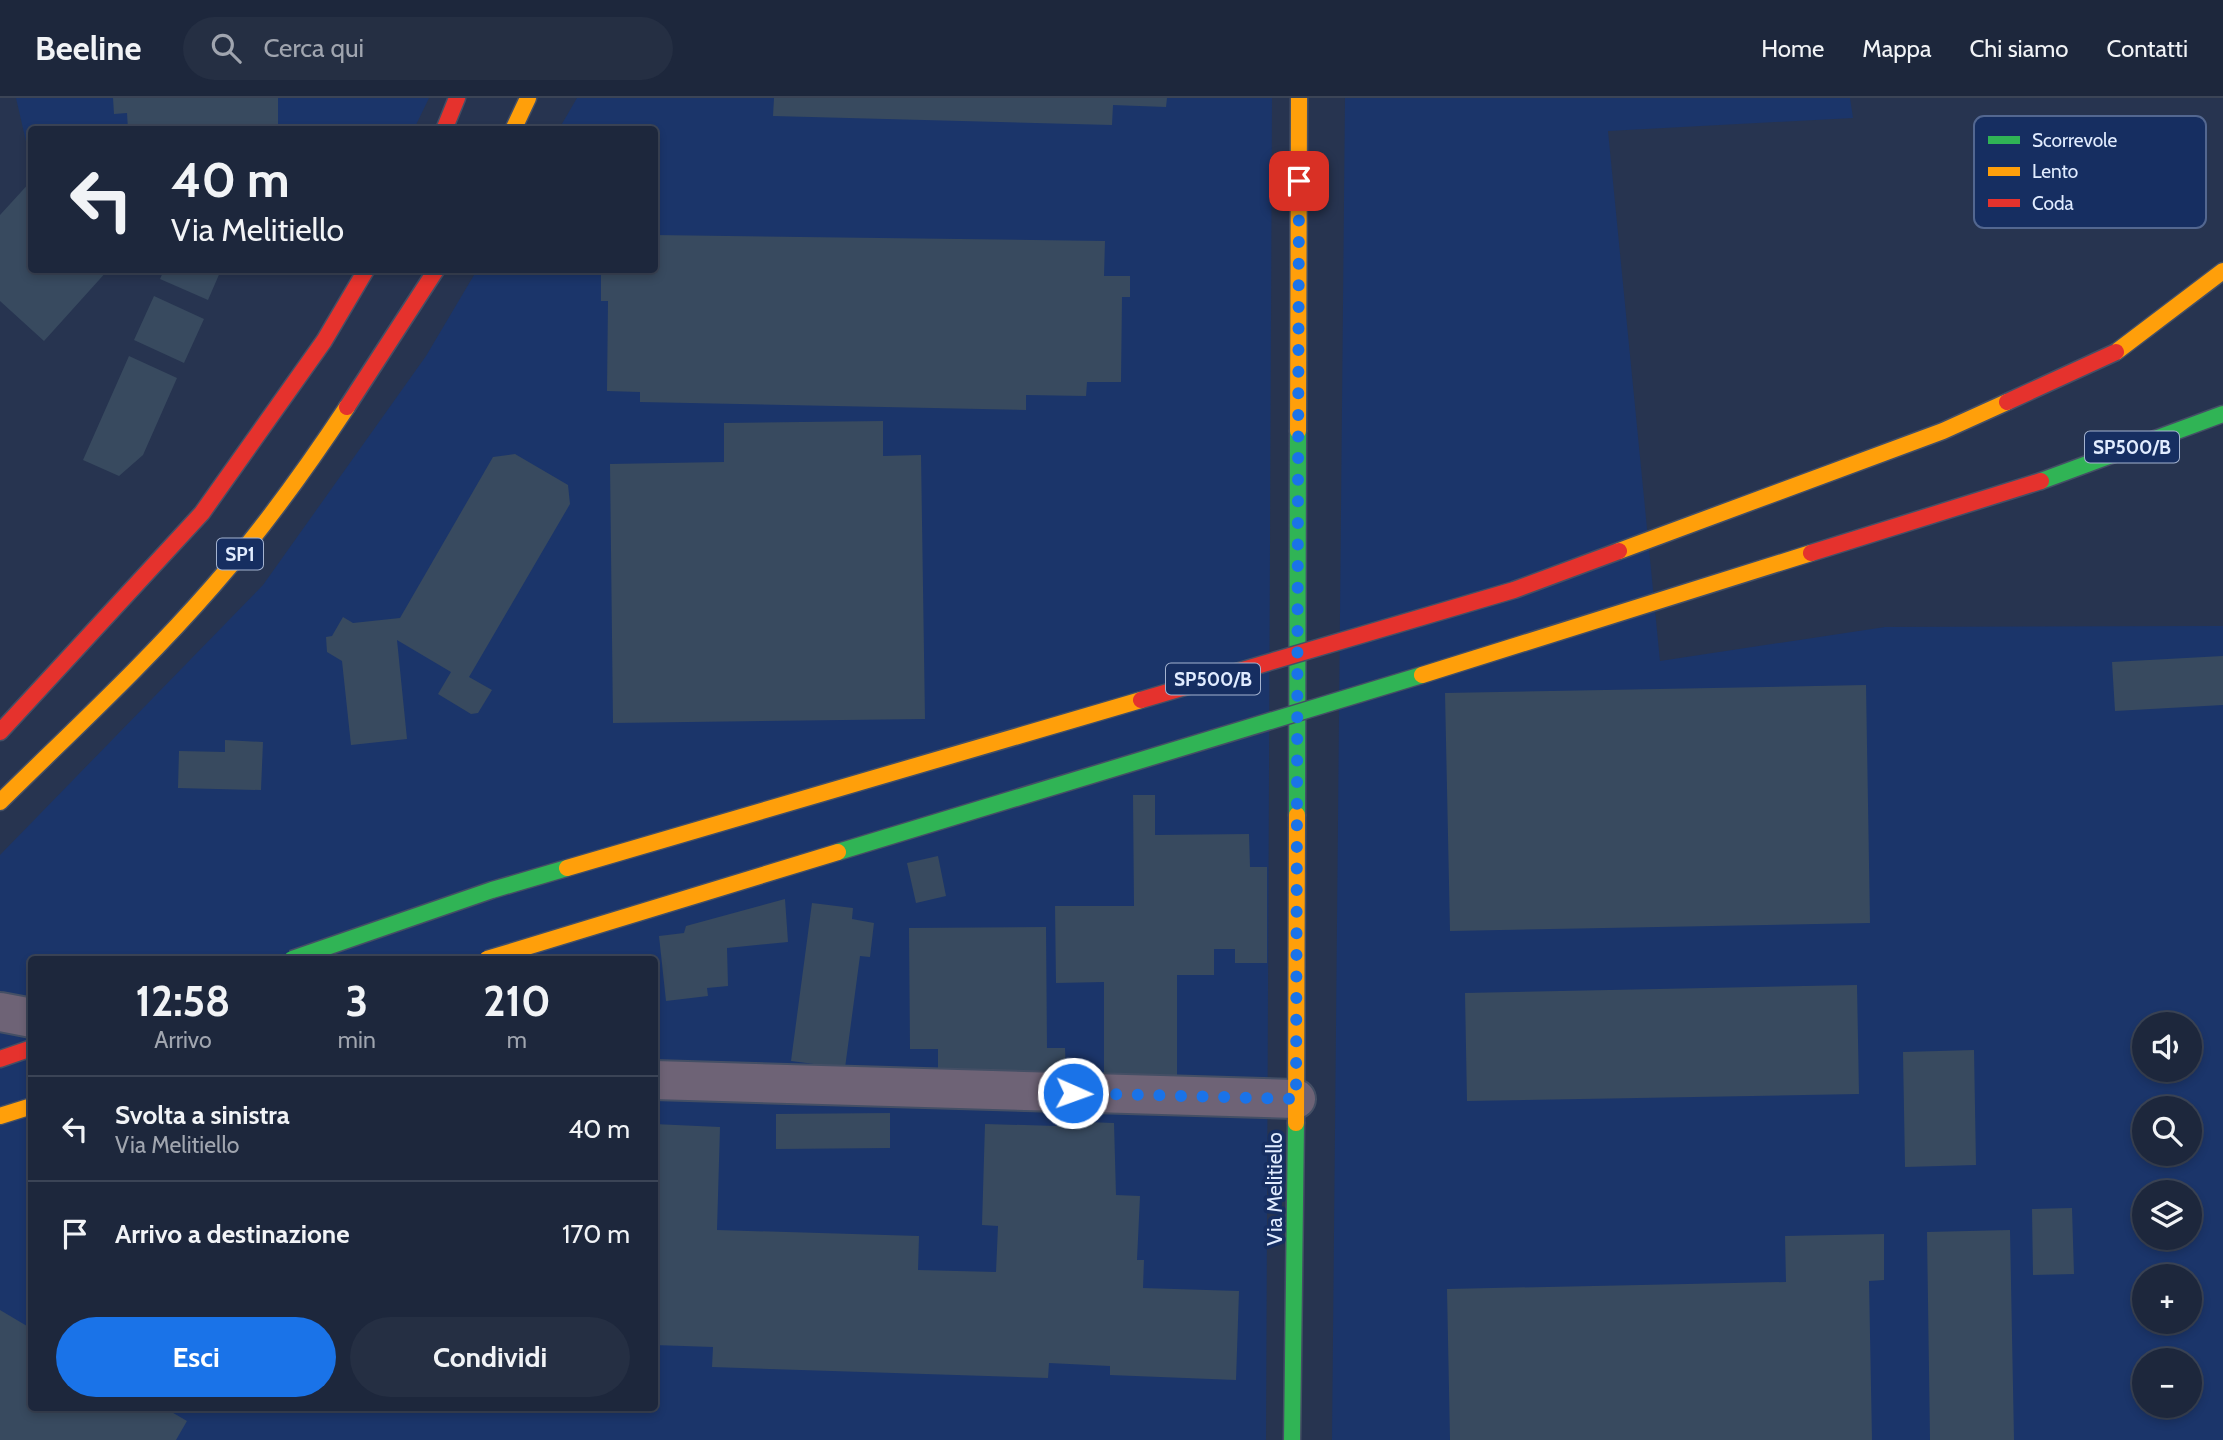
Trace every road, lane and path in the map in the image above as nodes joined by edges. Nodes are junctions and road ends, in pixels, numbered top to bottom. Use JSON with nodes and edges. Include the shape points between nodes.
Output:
{"nodes":[{"id":1,"x":457,"y":98,"type":"edge"},
{"id":2,"x":528,"y":98,"type":"edge"},
{"id":3,"x":1299,"y":98,"type":"edge"},
{"id":4,"x":445,"y":126,"type":"edge"},
{"id":5,"x":515,"y":126,"type":"edge"},
{"id":6,"x":2223,"y":271,"type":"edge"},
{"id":7,"x":364,"y":273,"type":"edge"},
{"id":8,"x":434,"y":273,"type":"edge"},
{"id":9,"x":2223,"y":414,"type":"edge"},
{"id":10,"x":0,"y":732,"type":"edge"},
{"id":11,"x":0,"y":802,"type":"edge"},
{"id":12,"x":301,"y":956,"type":"edge"},
{"id":13,"x":497,"y":956,"type":"edge"},
{"id":14,"x":0,"y":1012,"type":"edge"},
{"id":15,"x":28,"y":1017,"type":"edge"},
{"id":16,"x":28,"y":1049,"type":"edge"},
{"id":17,"x":0,"y":1059,"type":"edge"},
{"id":18,"x":658,"y":1080,"type":"edge"},
{"id":19,"x":1296,"y":1099,"type":"junction"},
{"id":20,"x":28,"y":1107,"type":"edge"},
{"id":21,"x":0,"y":1116,"type":"edge"},
{"id":22,"x":1292,"y":1440,"type":"edge"}],
"edges":[{"from":1,"to":4,"type":"main road"},
{"from":2,"to":5,"type":"main road"},
{"from":3,"to":19,"type":"main road","name":"Via Melitiello"},
{"from":6,"to":12,"type":"main road","number":"SP500/B","bridge":true,"via":[[2116,352],[1943,431],[1514,590],[492,890]]},
{"from":7,"to":10,"type":"main road","number":"SP1","via":[[324,341],[202,513]]},
{"from":8,"to":11,"type":"main road","number":"SP1","via":[[309,466],[238,556],[168,634]]},
{"from":9,"to":13,"type":"main road","number":"SP500/B","bridge":true,"via":[[2041,481],[1503,650]]},
{"from":14,"to":15,"type":"street"},
{"from":16,"to":17,"type":"main road"},
{"from":18,"to":19,"type":"street"},
{"from":19,"to":22,"type":"main road","name":"Via Melitiello"},
{"from":20,"to":21,"type":"main road"}]}
